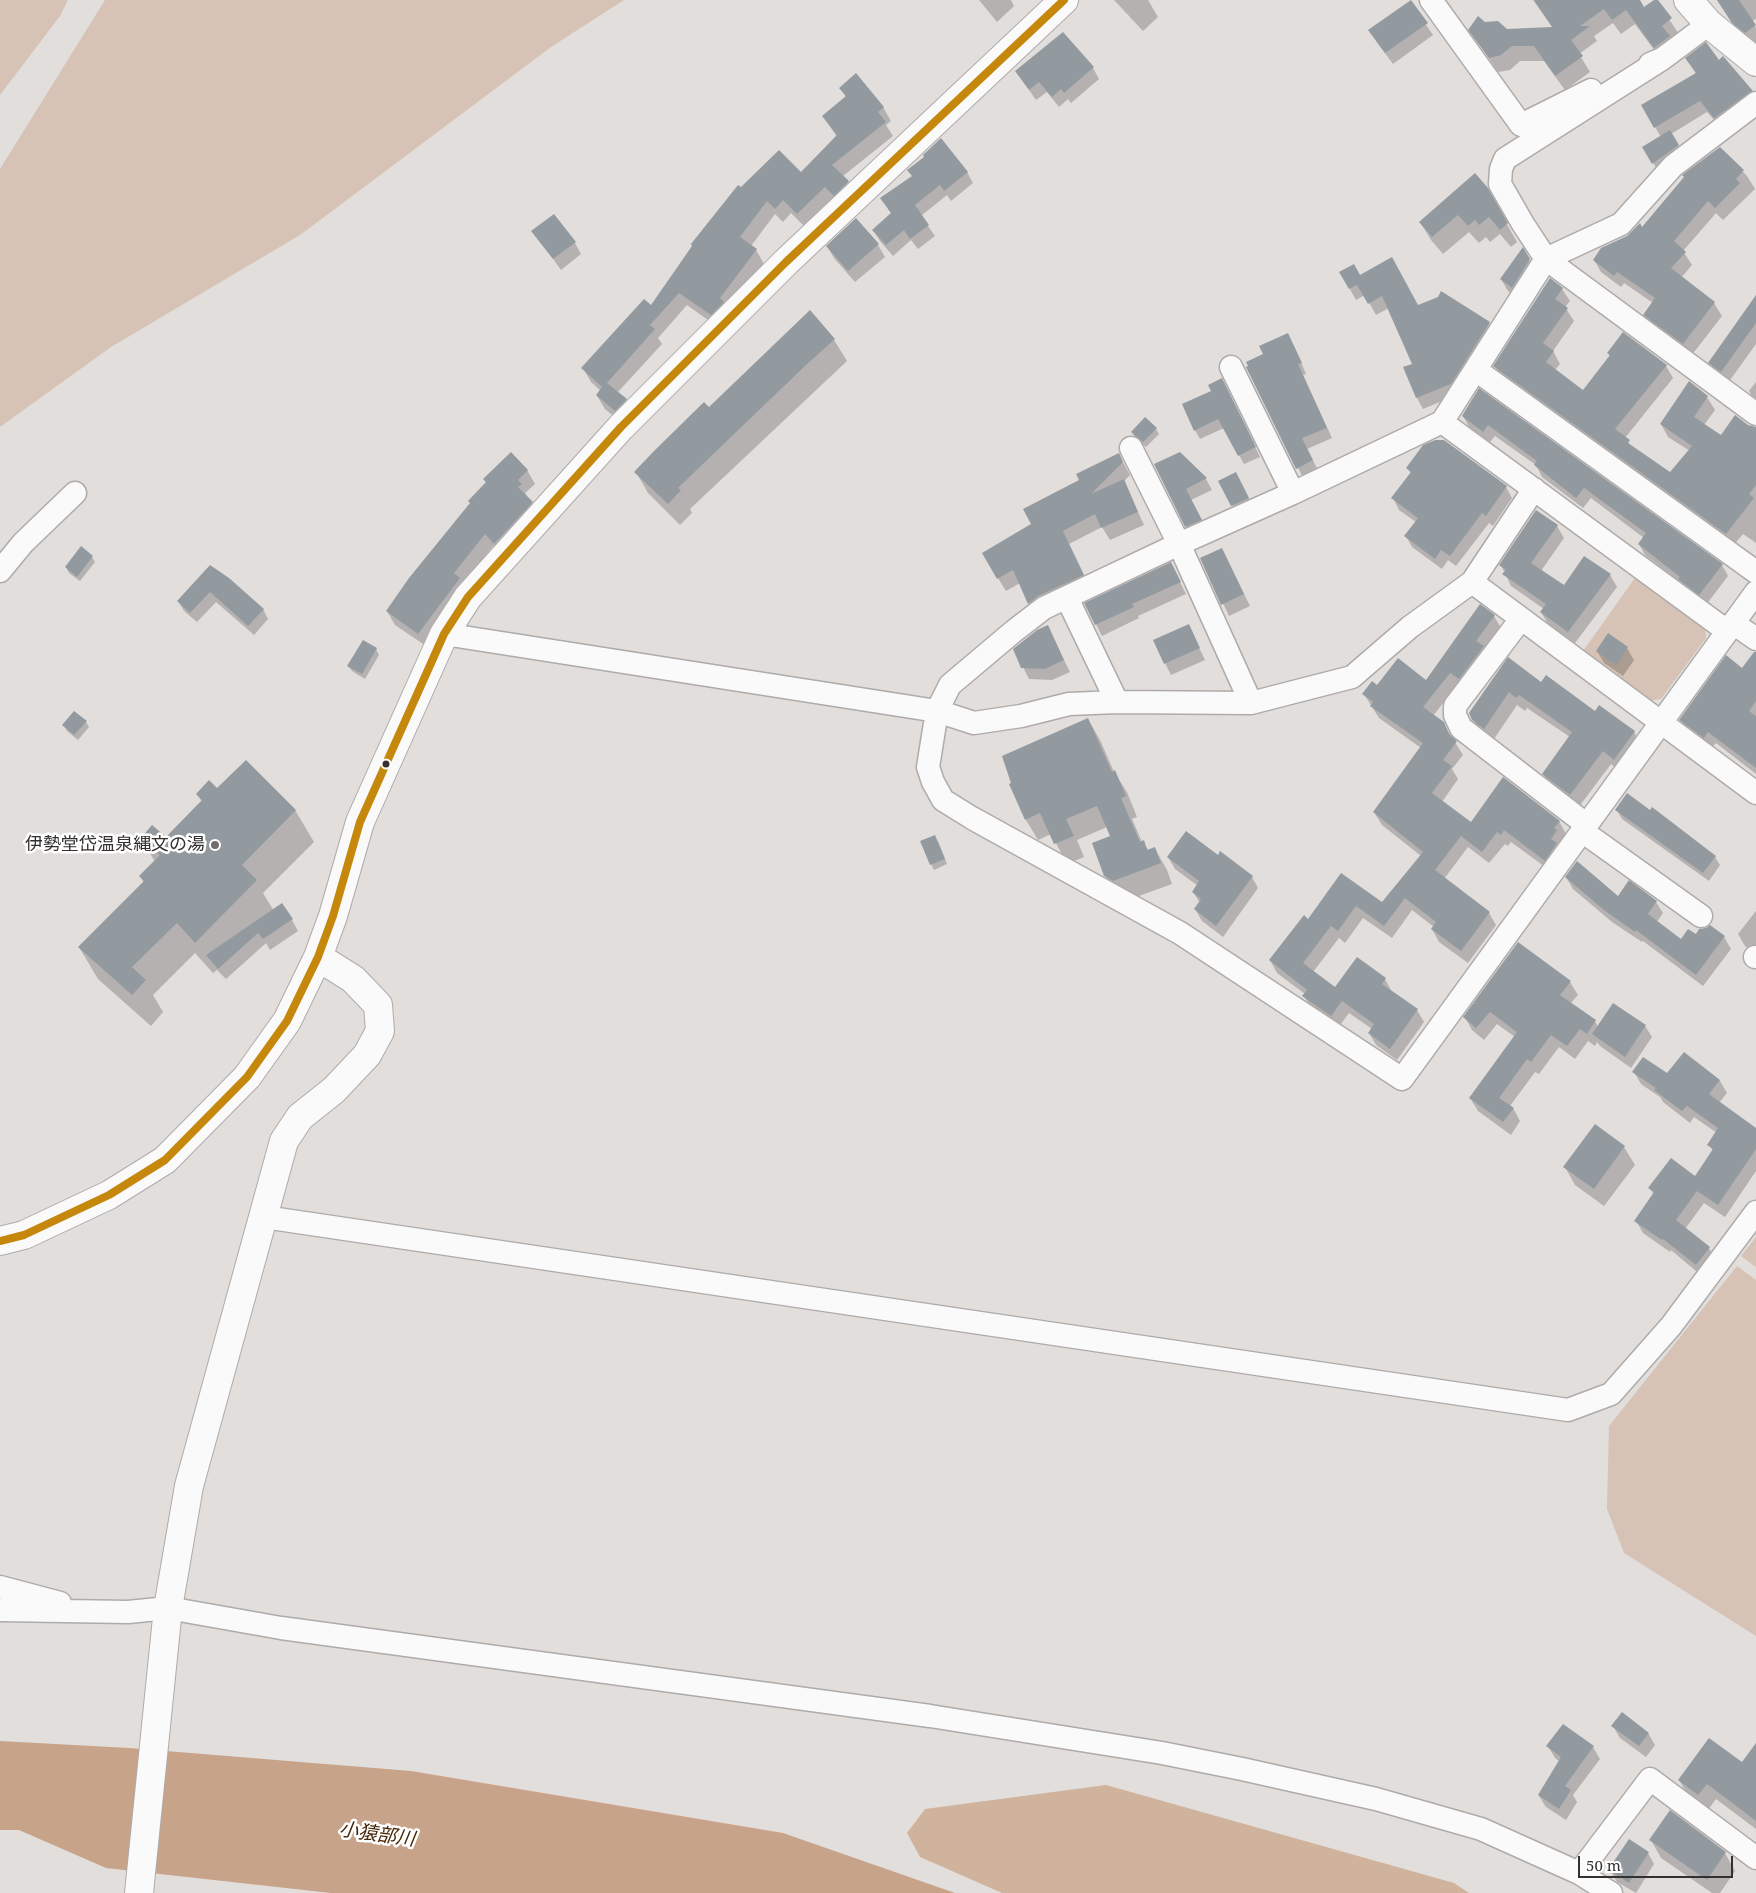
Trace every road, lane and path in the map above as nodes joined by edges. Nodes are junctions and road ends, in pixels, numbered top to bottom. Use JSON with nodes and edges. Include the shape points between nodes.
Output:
{"nodes":[{"id":1,"x":1064,"y":0,"type":"edge"},
{"id":2,"x":1431,"y":0,"type":"edge"},
{"id":3,"x":1688,"y":0,"type":"edge"},
{"id":4,"x":1709,"y":24,"type":"junction"},
{"id":5,"x":1662,"y":59,"type":"junction"},
{"id":6,"x":1756,"y":62,"type":"edge"},
{"id":7,"x":1756,"y":103,"type":"edge"},
{"id":8,"x":1546,"y":259,"type":"junction"},
{"id":9,"x":1231,"y":368,"type":"dead end"},
{"id":10,"x":1476,"y":370,"type":"junction"},
{"id":11,"x":1756,"y":414,"type":"edge"},
{"id":12,"x":1442,"y":422,"type":"junction"},
{"id":13,"x":1131,"y":448,"type":"dead end"},
{"id":14,"x":1534,"y":489,"type":"junction"},
{"id":15,"x":1293,"y":492,"type":"junction"},
{"id":16,"x":1179,"y":544,"type":"junction"},
{"id":17,"x":0,"y":553,"type":"edge"},
{"id":18,"x":0,"y":571,"type":"edge"},
{"id":19,"x":1756,"y":572,"type":"edge"},
{"id":20,"x":1472,"y":582,"type":"junction"},
{"id":21,"x":1756,"y":592,"type":"edge"},
{"id":22,"x":1067,"y":598,"type":"junction"},
{"id":23,"x":1521,"y":619,"type":"junction"},
{"id":24,"x":1730,"y":627,"type":"junction"},
{"id":25,"x":444,"y":634,"type":"junction"},
{"id":26,"x":1756,"y":640,"type":"edge"},
{"id":27,"x":1117,"y":702,"type":"junction"},
{"id":28,"x":1251,"y":703,"type":"junction"},
{"id":29,"x":937,"y":710,"type":"junction"},
{"id":30,"x":1661,"y":724,"type":"junction"},
{"id":31,"x":1756,"y":793,"type":"edge"},
{"id":32,"x":1585,"y":828,"type":"junction"},
{"id":33,"x":1701,"y":916,"type":"dead end"},
{"id":34,"x":318,"y":956,"type":"junction"},
{"id":35,"x":1756,"y":1212,"type":"edge"},
{"id":36,"x":264,"y":1217,"type":"junction"},
{"id":37,"x":0,"y":1241,"type":"edge"},
{"id":38,"x":0,"y":1587,"type":"edge"},
{"id":39,"x":0,"y":1610,"type":"edge"},
{"id":40,"x":93,"y":1612,"type":"junction"},
{"id":41,"x":168,"y":1617,"type":"junction"},
{"id":42,"x":1756,"y":1858,"type":"edge"},
{"id":43,"x":1579,"y":1872,"type":"junction"},
{"id":44,"x":139,"y":1893,"type":"edge"},
{"id":45,"x":1611,"y":1893,"type":"edge"}],
"edges":[{"from":1,"to":25,"type":"street","via":[[786,262],[621,427],[468,597]]},
{"from":2,"to":5,"type":"street","via":[[1521,125]]},
{"from":3,"to":4,"type":"street"},
{"from":4,"to":5,"type":"street"},
{"from":4,"to":6,"type":"street"},
{"from":5,"to":8,"type":"street","via":[[1505,159],[1500,184]]},
{"from":7,"to":8,"type":"street","via":[[1673,166],[1621,224]]},
{"from":8,"to":10,"type":"street"},
{"from":8,"to":11,"type":"street"},
{"from":9,"to":15,"type":"street"},
{"from":10,"to":12,"type":"street"},
{"from":10,"to":19,"type":"street"},
{"from":12,"to":14,"type":"street"},
{"from":12,"to":15,"type":"street"},
{"from":13,"to":16,"type":"street"},
{"from":14,"to":20,"type":"street"},
{"from":14,"to":24,"type":"street"},
{"from":15,"to":16,"type":"street"},
{"from":16,"to":22,"type":"street"},
{"from":16,"to":28,"type":"street"},
{"from":17,"to":18,"type":"street","via":[[75,492],[23,543]]},
{"from":20,"to":23,"type":"street"},
{"from":20,"to":28,"type":"street","via":[[1410,627],[1352,677]]},
{"from":21,"to":24,"type":"street"},
{"from":22,"to":27,"type":"street"},
{"from":22,"to":29,"type":"street","via":[[1044,608],[1021,625],[950,685]]},
{"from":23,"to":30,"type":"street"},
{"from":23,"to":32,"type":"street","via":[[1455,706],[1455,715],[1461,728]]},
{"from":24,"to":26,"type":"street"},
{"from":24,"to":30,"type":"street"},
{"from":25,"to":29,"type":"street"},
{"from":25,"to":34,"type":"street","via":[[360,822],[334,916]]},
{"from":27,"to":28,"type":"street"},
{"from":27,"to":29,"type":"street","via":[[1068,704],[974,723]]},
{"from":29,"to":32,"type":"street","via":[[928,767],[943,800],[1180,933],[1402,1079]]},
{"from":30,"to":31,"type":"street"},
{"from":30,"to":32,"type":"street"},
{"from":32,"to":33,"type":"street"},
{"from":34,"to":36,"type":"street","via":[[353,979],[378,1005],[380,1031],[367,1055],[334,1090],[300,1116],[284,1141]]},
{"from":34,"to":37,"type":"street","via":[[287,1021],[247,1077],[165,1160],[109,1195],[24,1235]]},
{"from":35,"to":36,"type":"street","via":[[1671,1326],[1611,1394],[1568,1410]]},
{"from":36,"to":41,"type":"street","via":[[189,1486]]},
{"from":38,"to":40,"type":"street"},
{"from":39,"to":40,"type":"street"},
{"from":40,"to":41,"type":"street"},
{"from":41,"to":43,"type":"street","via":[[281,1628],[920,1715],[1162,1753],[1376,1799],[1481,1829]]},
{"from":41,"to":44,"type":"street"},
{"from":42,"to":43,"type":"street","via":[[1650,1779]]},
{"from":43,"to":45,"type":"street"}]}
